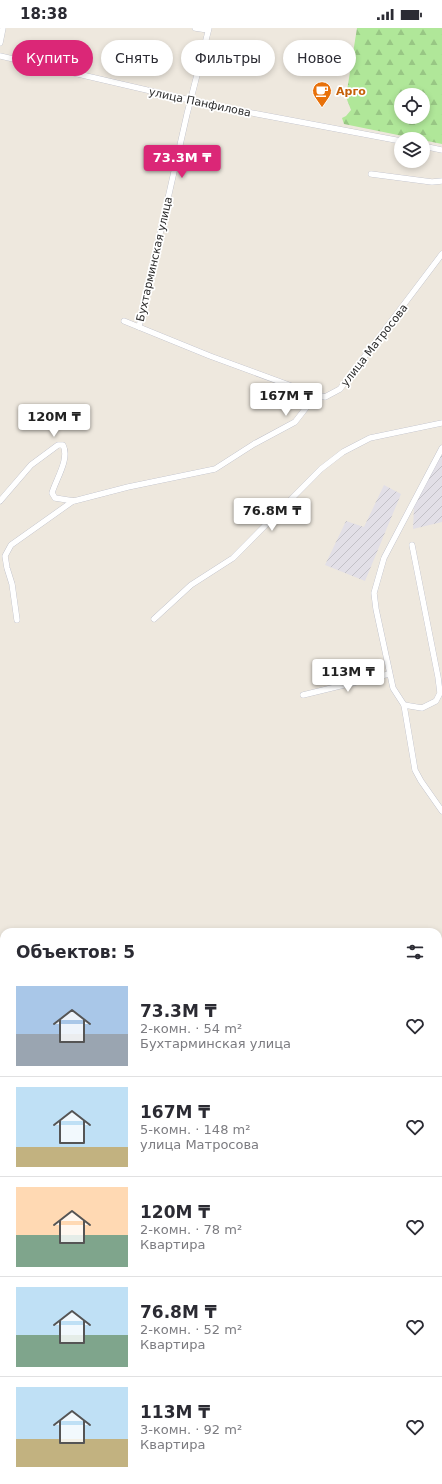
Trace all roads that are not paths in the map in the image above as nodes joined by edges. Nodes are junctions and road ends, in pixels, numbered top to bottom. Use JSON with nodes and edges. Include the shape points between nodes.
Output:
{"nodes":[{"id":1,"x":3,"y":28,"type":"edge"},
{"id":2,"x":195,"y":28,"type":"edge"},
{"id":3,"x":209,"y":29,"type":"edge"},
{"id":4,"x":0,"y":43,"type":"edge"},
{"id":5,"x":0,"y":56,"type":"edge"},
{"id":6,"x":191,"y":100,"type":"junction"},
{"id":7,"x":394,"y":141,"type":"edge"},
{"id":8,"x":430,"y":147,"type":"edge"},
{"id":9,"x":442,"y":150,"type":"edge"},
{"id":10,"x":371,"y":174,"type":"dead end"},
{"id":11,"x":442,"y":181,"type":"edge"},
{"id":12,"x":442,"y":254,"type":"edge"},
{"id":13,"x":124,"y":321,"type":"dead end"},
{"id":14,"x":139,"y":327,"type":"junction"},
{"id":15,"x":316,"y":396,"type":"junction"},
{"id":16,"x":442,"y":424,"type":"edge"},
{"id":17,"x":442,"y":448,"type":"edge"},
{"id":18,"x":0,"y":501,"type":"edge"},
{"id":19,"x":74,"y":501,"type":"junction"},
{"id":20,"x":412,"y":545,"type":"dead end"},
{"id":21,"x":154,"y":619,"type":"dead end"},
{"id":22,"x":17,"y":620,"type":"dead end"},
{"id":23,"x":389,"y":674,"type":"junction"},
{"id":24,"x":303,"y":695,"type":"dead end"},
{"id":25,"x":404,"y":705,"type":"junction"},
{"id":26,"x":442,"y":811,"type":"edge"}],
"edges":[{"from":1,"to":4,"type":"street"},
{"from":2,"to":3,"type":"street"},
{"from":3,"to":6,"type":"street","name":"Бухтарминская улица"},
{"from":5,"to":6,"type":"street","name":"улица Панфилова"},
{"from":6,"to":7,"type":"street","name":"улица Панфилова"},
{"from":6,"to":14,"type":"street","name":"Бухтарминская улица"},
{"from":8,"to":9,"type":"street"},
{"from":10,"to":11,"type":"street"},
{"from":12,"to":15,"type":"street","name":"улица Матросова","via":[[340,389],[325,397]]},
{"from":13,"to":14,"type":"street"},
{"from":14,"to":15,"type":"street"},
{"from":15,"to":19,"type":"street","via":[[295,422],[254,444],[215,470],[128,487]]},
{"from":16,"to":21,"type":"street","via":[[370,438],[343,452],[322,469],[237,554],[191,585]]},
{"from":17,"to":23,"type":"street","via":[[384,558],[377,578],[374,593],[376,609]]},
{"from":18,"to":19,"type":"street","via":[[31,465],[49,450],[63,445],[63,464],[52,493],[55,498]]},
{"from":19,"to":22,"type":"street","via":[[11,545],[5,556],[14,590]]},
{"from":20,"to":25,"type":"street","via":[[436,661],[440,693],[436,701],[427,706]]},
{"from":23,"to":24,"type":"street"},
{"from":23,"to":25,"type":"street","via":[[393,688]]},
{"from":25,"to":26,"type":"street","via":[[415,770]]}]}
